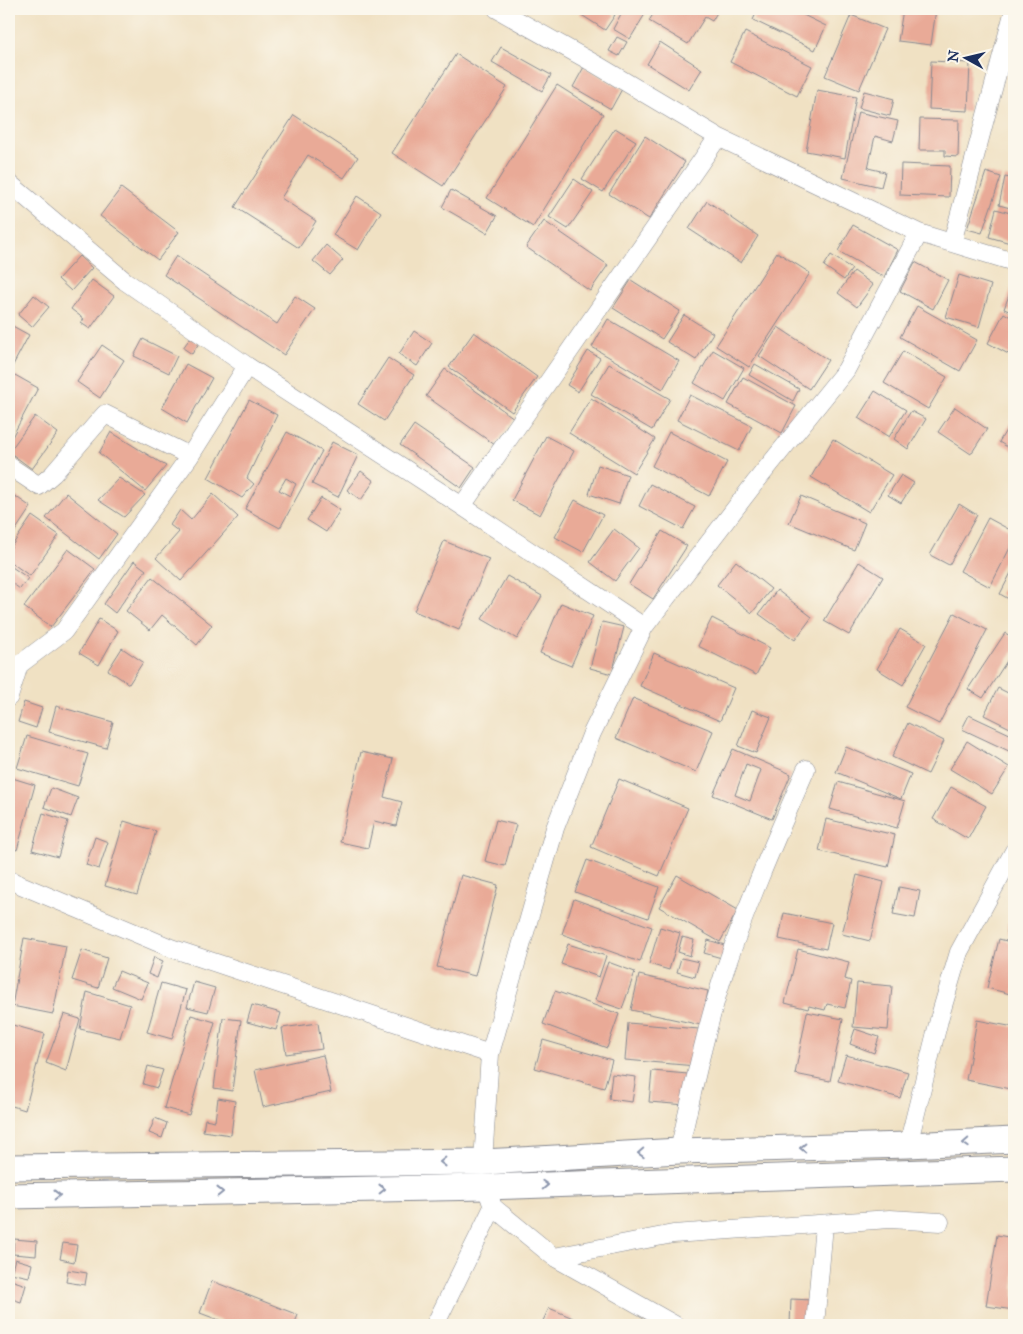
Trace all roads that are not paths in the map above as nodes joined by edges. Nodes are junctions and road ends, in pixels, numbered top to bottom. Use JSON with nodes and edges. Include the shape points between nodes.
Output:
{"nodes":[{"id":1,"x":497,"y":9,"type":"edge"},
{"id":2,"x":1014,"y":10,"type":"edge"},
{"id":3,"x":718,"y":137,"type":"junction"},
{"id":4,"x":9,"y":183,"type":"edge"},
{"id":5,"x":919,"y":233,"type":"junction"},
{"id":6,"x":952,"y":243,"type":"junction"},
{"id":7,"x":1014,"y":262,"type":"edge"},
{"id":8,"x":247,"y":366,"type":"junction"},
{"id":9,"x":190,"y":456,"type":"junction"},
{"id":10,"x":9,"y":466,"type":"edge"},
{"id":11,"x":462,"y":506,"type":"junction"},
{"id":12,"x":644,"y":627,"type":"junction"},
{"id":13,"x":9,"y":698,"type":"edge"},
{"id":14,"x":806,"y":769,"type":"dead end"},
{"id":15,"x":1014,"y":855,"type":"edge"},
{"id":16,"x":9,"y":880,"type":"edge"},
{"id":17,"x":490,"y":1054,"type":"junction"},
{"id":18,"x":1014,"y":1140,"type":"edge"},
{"id":19,"x":908,"y":1145,"type":"junction"},
{"id":20,"x":679,"y":1151,"type":"junction"},
{"id":21,"x":483,"y":1162,"type":"junction"},
{"id":22,"x":9,"y":1167,"type":"edge"},
{"id":23,"x":1014,"y":1169,"type":"edge"},
{"id":24,"x":9,"y":1196,"type":"edge"},
{"id":25,"x":490,"y":1197,"type":"junction"},
{"id":26,"x":940,"y":1222,"type":"dead end"},
{"id":27,"x":824,"y":1225,"type":"junction"},
{"id":28,"x":554,"y":1256,"type":"junction"},
{"id":29,"x":435,"y":1325,"type":"edge"},
{"id":30,"x":675,"y":1325,"type":"edge"},
{"id":31,"x":815,"y":1325,"type":"edge"}],
"edges":[{"from":1,"to":3,"type":"street"},
{"from":2,"to":6,"type":"street"},
{"from":3,"to":5,"type":"street"},
{"from":3,"to":11,"type":"street"},
{"from":4,"to":8,"type":"street","via":[[125,281]]},
{"from":5,"to":6,"type":"street"},
{"from":5,"to":12,"type":"street","via":[[846,370]]},
{"from":6,"to":7,"type":"street"},
{"from":8,"to":9,"type":"street"},
{"from":8,"to":11,"type":"street"},
{"from":9,"to":10,"type":"street","via":[[105,414],[39,486]]},
{"from":9,"to":13,"type":"street","via":[[64,631],[19,666]]},
{"from":11,"to":12,"type":"street"},
{"from":12,"to":17,"type":"street","via":[[592,734],[555,828]]},
{"from":14,"to":20,"type":"street","via":[[726,966]]},
{"from":15,"to":19,"type":"street","via":[[959,952]]},
{"from":16,"to":17,"type":"street","via":[[171,948]]},
{"from":17,"to":21,"type":"street"},
{"from":18,"to":19,"type":"main road","one_way":true},
{"from":19,"to":20,"type":"main road","one_way":true},
{"from":20,"to":21,"type":"main road","one_way":true},
{"from":21,"to":22,"type":"main road","one_way":true},
{"from":25,"to":23,"type":"main road","one_way":true},
{"from":24,"to":25,"type":"main road","one_way":true},
{"from":25,"to":28,"type":"street"},
{"from":25,"to":29,"type":"street"},
{"from":26,"to":27,"type":"street","via":[[890,1219]]},
{"from":27,"to":28,"type":"street","via":[[673,1234]]},
{"from":27,"to":31,"type":"street"},
{"from":28,"to":30,"type":"street"}]}
